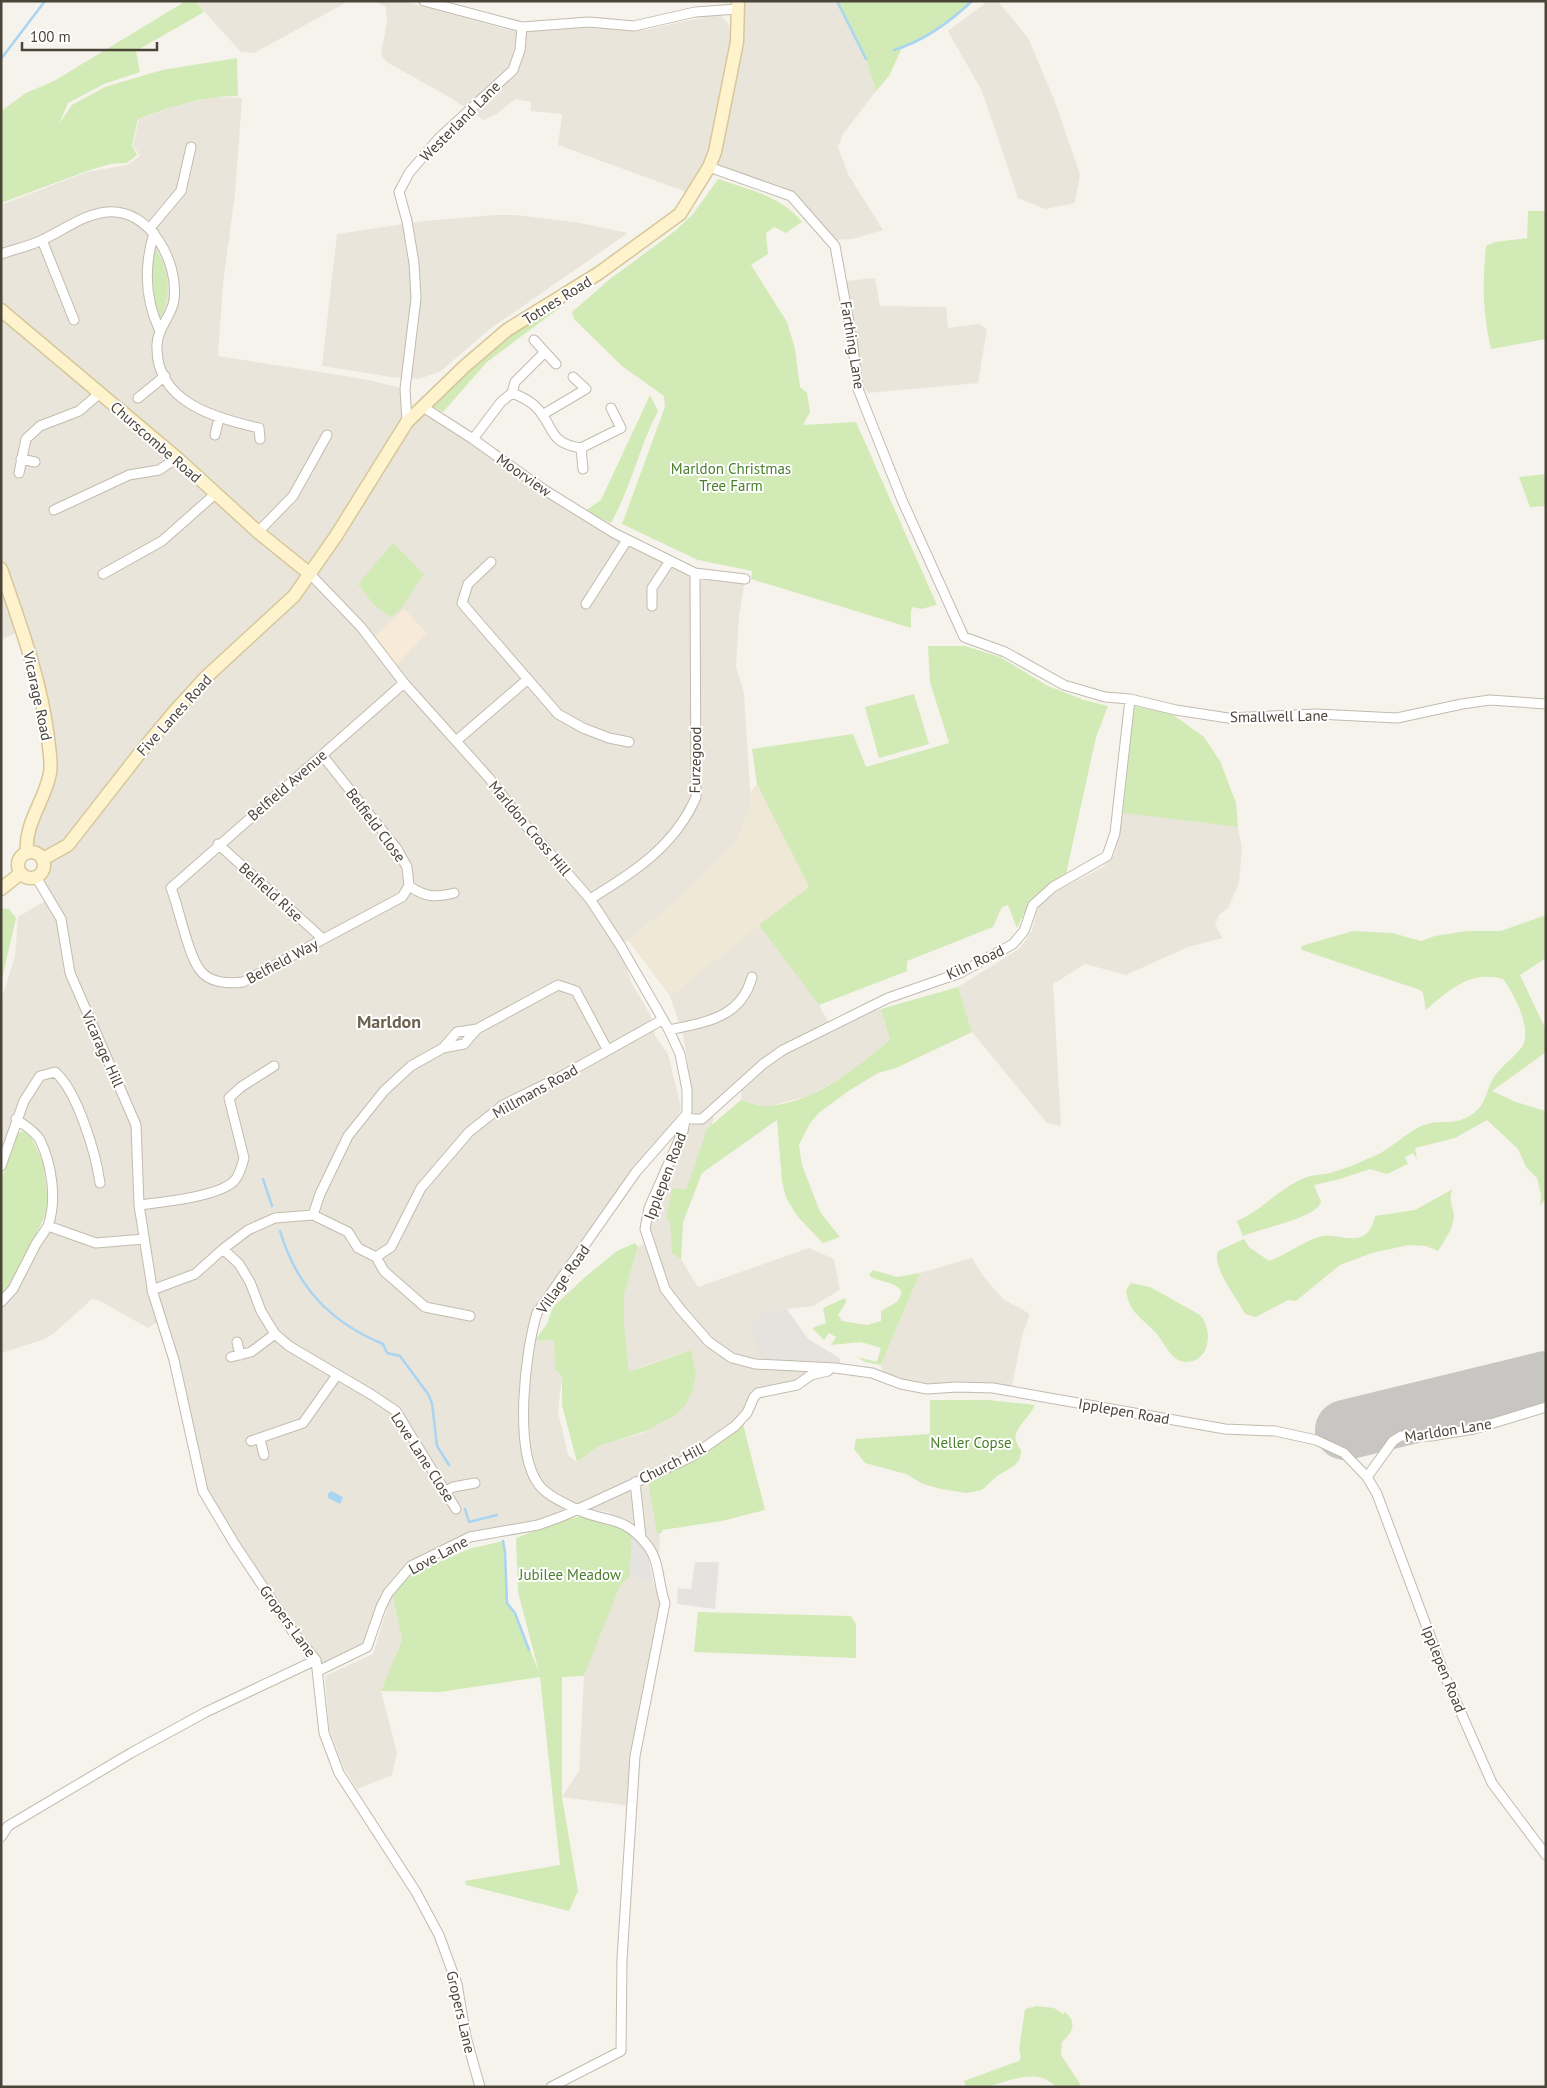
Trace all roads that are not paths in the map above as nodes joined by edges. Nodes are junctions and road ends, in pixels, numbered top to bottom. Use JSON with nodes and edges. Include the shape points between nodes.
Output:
{"nodes":[{"id":1,"x":424,"y":1,"type":"edge"},
{"id":2,"x":738,"y":5,"type":"edge"},
{"id":3,"x":522,"y":27,"type":"junction"},
{"id":4,"x":191,"y":147,"type":"dead end"},
{"id":5,"x":709,"y":167,"type":"junction"},
{"id":6,"x":152,"y":231,"type":"junction"},
{"id":7,"x":42,"y":240,"type":"junction"},
{"id":8,"x":1,"y":254,"type":"edge"},
{"id":9,"x":1,"y":310,"type":"edge"},
{"id":10,"x":74,"y":320,"type":"dead end"},
{"id":11,"x":160,"y":330,"type":"junction"},
{"id":12,"x":534,"y":340,"type":"dead end"},
{"id":13,"x":545,"y":352,"type":"junction"},
{"id":14,"x":556,"y":364,"type":"dead end"},
{"id":15,"x":164,"y":376,"type":"junction"},
{"id":16,"x":573,"y":376,"type":"dead end"},
{"id":17,"x":100,"y":393,"type":"junction"},
{"id":18,"x":512,"y":393,"type":"junction"},
{"id":19,"x":138,"y":398,"type":"dead end"},
{"id":20,"x":423,"y":406,"type":"junction"},
{"id":21,"x":611,"y":408,"type":"dead end"},
{"id":22,"x":542,"y":415,"type":"junction"},
{"id":23,"x":219,"y":418,"type":"junction"},
{"id":24,"x":407,"y":422,"type":"junction"},
{"id":25,"x":215,"y":435,"type":"dead end"},
{"id":26,"x":327,"y":436,"type":"dead end"},
{"id":27,"x":473,"y":439,"type":"junction"},
{"id":28,"x":260,"y":440,"type":"dead end"},
{"id":29,"x":581,"y":448,"type":"junction"},
{"id":30,"x":21,"y":458,"type":"junction"},
{"id":31,"x":177,"y":458,"type":"junction"},
{"id":32,"x":35,"y":462,"type":"dead end"},
{"id":33,"x":583,"y":469,"type":"dead end"},
{"id":34,"x":19,"y":473,"type":"dead end"},
{"id":35,"x":214,"y":495,"type":"junction"},
{"id":36,"x":54,"y":510,"type":"dead end"},
{"id":37,"x":258,"y":532,"type":"junction"},
{"id":38,"x":628,"y":540,"type":"junction"},
{"id":39,"x":670,"y":561,"type":"junction"},
{"id":40,"x":490,"y":562,"type":"dead end"},
{"id":41,"x":1,"y":569,"type":"edge"},
{"id":42,"x":695,"y":573,"type":"junction"},
{"id":43,"x":103,"y":574,"type":"dead end"},
{"id":44,"x":310,"y":574,"type":"junction"},
{"id":45,"x":745,"y":579,"type":"dead end"},
{"id":46,"x":586,"y":604,"type":"dead end"},
{"id":47,"x":652,"y":606,"type":"dead end"},
{"id":48,"x":964,"y":637,"type":"joint"},
{"id":49,"x":528,"y":679,"type":"junction"},
{"id":50,"x":404,"y":683,"type":"junction"},
{"id":51,"x":1130,"y":699,"type":"junction"},
{"id":52,"x":1546,"y":704,"type":"edge"},
{"id":53,"x":456,"y":741,"type":"junction"},
{"id":54,"x":629,"y":742,"type":"dead end"},
{"id":55,"x":322,"y":755,"type":"junction"},
{"id":56,"x":218,"y":844,"type":"junction"},
{"id":57,"x":27,"y":853,"type":"junction"},
{"id":58,"x":43,"y":859,"type":"junction"},
{"id":59,"x":21,"y":873,"type":"junction"},
{"id":60,"x":36,"y":877,"type":"junction"},
{"id":61,"x":409,"y":886,"type":"junction"},
{"id":62,"x":171,"y":888,"type":"joint"},
{"id":63,"x":1,"y":889,"type":"edge"},
{"id":64,"x":454,"y":893,"type":"dead end"},
{"id":65,"x":590,"y":900,"type":"junction"},
{"id":66,"x":323,"y":939,"type":"junction"},
{"id":67,"x":752,"y":977,"type":"dead end"},
{"id":68,"x":662,"y":1020,"type":"junction"},
{"id":69,"x":669,"y":1030,"type":"junction"},
{"id":70,"x":606,"y":1049,"type":"junction"},
{"id":71,"x":274,"y":1066,"type":"dead end"},
{"id":72,"x":685,"y":1116,"type":"junction"},
{"id":73,"x":16,"y":1119,"type":"junction"},
{"id":74,"x":1,"y":1166,"type":"edge"},
{"id":75,"x":100,"y":1183,"type":"dead end"},
{"id":76,"x":139,"y":1205,"type":"junction"},
{"id":77,"x":313,"y":1215,"type":"junction"},
{"id":78,"x":48,"y":1226,"type":"junction"},
{"id":79,"x":144,"y":1239,"type":"junction"},
{"id":80,"x":223,"y":1249,"type":"junction"},
{"id":81,"x":376,"y":1257,"type":"junction"},
{"id":82,"x":152,"y":1290,"type":"junction"},
{"id":83,"x":1,"y":1302,"type":"edge"},
{"id":84,"x":470,"y":1316,"type":"dead end"},
{"id":85,"x":160,"y":1319,"type":"dead end"},
{"id":86,"x":275,"y":1334,"type":"junction"},
{"id":87,"x":237,"y":1342,"type":"dead end"},
{"id":88,"x":835,"y":1368,"type":"junction"},
{"id":89,"x":337,"y":1376,"type":"junction"},
{"id":90,"x":1546,"y":1407,"type":"edge"},
{"id":91,"x":264,"y":1455,"type":"dead end"},
{"id":92,"x":1367,"y":1477,"type":"junction"},
{"id":93,"x":635,"y":1482,"type":"junction"},
{"id":94,"x":475,"y":1483,"type":"dead end"},
{"id":95,"x":446,"y":1492,"type":"junction"},
{"id":96,"x":456,"y":1509,"type":"dead end"},
{"id":97,"x":576,"y":1510,"type":"junction"},
{"id":98,"x":641,"y":1538,"type":"junction"},
{"id":99,"x":316,"y":1660,"type":"junction"},
{"id":100,"x":318,"y":1670,"type":"junction"},
{"id":101,"x":1,"y":1838,"type":"edge"},
{"id":102,"x":1546,"y":1855,"type":"edge"},
{"id":103,"x":480,"y":2087,"type":"edge"},
{"id":104,"x":551,"y":2087,"type":"edge"}],
"edges":[{"from":1,"to":3,"type":"street"},
{"from":2,"to":3,"type":"street","via":[[634,26],[589,22]]},
{"from":2,"to":5,"type":"street","name":"Totnes Road","via":[[735,51],[723,118]]},
{"from":3,"to":24,"type":"street","name":"Westerland Lane","via":[[520,50],[513,70],[439,138],[399,192],[414,263],[416,298],[405,389]]},
{"from":4,"to":6,"type":"street","via":[[181,191]]},
{"from":5,"to":20,"type":"street","name":"Totnes Road","via":[[675,218],[592,278],[507,330]]},
{"from":5,"to":48,"type":"street","name":"Farthing Lane","via":[[791,196],[835,246],[858,390],[902,500]]},
{"from":6,"to":7,"type":"street","via":[[127,216],[104,212]]},
{"from":6,"to":11,"type":"street","via":[[146,278],[154,318]]},
{"from":6,"to":11,"type":"street","via":[[173,269],[171,312]]},
{"from":7,"to":8,"type":"street"},
{"from":7,"to":10,"type":"street"},
{"from":9,"to":17,"type":"street","name":"Churscombe Road"},
{"from":11,"to":15,"type":"street","via":[[158,362]]},
{"from":12,"to":13,"type":"street"},
{"from":13,"to":14,"type":"street"},
{"from":13,"to":18,"type":"street","via":[[515,382]]},
{"from":15,"to":19,"type":"street"},
{"from":15,"to":23,"type":"street","via":[[183,401]]},
{"from":16,"to":22,"type":"street","via":[[586,389]]},
{"from":17,"to":30,"type":"street","via":[[78,411],[40,426],[26,439]]},
{"from":17,"to":31,"type":"street","name":"Churscombe Road"},
{"from":18,"to":22,"type":"street"},
{"from":18,"to":27,"type":"street","via":[[501,402]]},
{"from":20,"to":24,"type":"street","name":"Totnes Road"},
{"from":20,"to":27,"type":"street","name":"Moorview"},
{"from":21,"to":29,"type":"street","via":[[621,428]]},
{"from":22,"to":29,"type":"street","via":[[560,442]]},
{"from":23,"to":25,"type":"street"},
{"from":23,"to":28,"type":"street","via":[[259,428]]},
{"from":24,"to":44,"type":"street","name":"Totnes Road"},
{"from":26,"to":37,"type":"street","via":[[293,496]]},
{"from":27,"to":38,"type":"street","name":"Moorview","via":[[543,489]]},
{"from":29,"to":33,"type":"street"},
{"from":30,"to":32,"type":"street"},
{"from":30,"to":34,"type":"street"},
{"from":31,"to":35,"type":"street","name":"Churscombe Road"},
{"from":31,"to":36,"type":"street","via":[[158,470],[129,475]]},
{"from":35,"to":37,"type":"street","name":"Churscombe Road"},
{"from":35,"to":43,"type":"street","via":[[162,541]]},
{"from":37,"to":44,"type":"street","name":"Churscombe Road"},
{"from":38,"to":39,"type":"street","name":"Moorview"},
{"from":38,"to":46,"type":"street"},
{"from":39,"to":42,"type":"street","name":"Moorview"},
{"from":39,"to":47,"type":"street","via":[[652,588]]},
{"from":40,"to":49,"type":"street","via":[[468,584],[462,603]]},
{"from":41,"to":57,"type":"street","name":"Vicarage Road","via":[[35,674],[50,752],[50,772],[29,824]]},
{"from":42,"to":45,"type":"street"},
{"from":42,"to":65,"type":"street","name":"Furzegood","via":[[696,797],[684,821],[649,860]]},
{"from":44,"to":50,"type":"street","name":"Marldon Cross Hill","via":[[360,627]]},
{"from":44,"to":58,"type":"street","name":"Five Lanes Road","via":[[294,596],[205,678],[174,712],[68,845]]},
{"from":48,"to":51,"type":"street","name":"Smallwell Lane","via":[[1005,652],[1064,685],[1105,697]]},
{"from":49,"to":53,"type":"street"},
{"from":49,"to":54,"type":"street","via":[[558,714],[583,728]]},
{"from":50,"to":53,"type":"street","name":"Marldon Cross Hill"},
{"from":50,"to":55,"type":"street","name":"Belfield Avenue"},
{"from":51,"to":52,"type":"street","name":"Smallwell Lane","via":[[1228,718],[1317,714],[1397,718],[1490,700]]},
{"from":51,"to":72,"type":"street","name":"Kiln Road","via":[[1115,833],[1107,856],[1053,887],[1033,905],[1024,931],[1013,944],[960,972],[888,998],[783,1050],[702,1119]]},
{"from":53,"to":65,"type":"street","name":"Marldon Cross Hill"},
{"from":55,"to":56,"type":"street","name":"Belfield Avenue"},
{"from":55,"to":61,"type":"street","name":"Belfield Close","via":[[397,849],[407,867]]},
{"from":56,"to":62,"type":"street","name":"Belfield Avenue"},
{"from":56,"to":66,"type":"street","name":"Belfield Rise"},
{"from":57,"to":58,"type":"street","via":[[35,853]]},
{"from":57,"to":59,"type":"street","via":[[19,861]]},
{"from":58,"to":60,"type":"street","via":[[44,868]]},
{"from":59,"to":60,"type":"street"},
{"from":59,"to":63,"type":"street"},
{"from":60,"to":76,"type":"street","name":"Vicarage Hill","via":[[61,919],[70,973],[136,1125]]},
{"from":61,"to":64,"type":"street","via":[[427,896]]},
{"from":61,"to":66,"type":"street","name":"Belfield Way","via":[[402,897]]},
{"from":62,"to":66,"type":"street","name":"Belfield Way","via":[[196,963],[200,971],[215,980],[243,982]]},
{"from":65,"to":68,"type":"street","name":"Marldon Cross Hill","via":[[620,945]]},
{"from":67,"to":69,"type":"street","via":[[747,994],[738,1006],[697,1024]]},
{"from":68,"to":69,"type":"street","name":"Marldon Cross Hill"},
{"from":68,"to":70,"type":"street","name":"Millmans Road"},
{"from":69,"to":72,"type":"street","name":"Marldon Cross Hill","via":[[680,1054],[685,1082]]},
{"from":70,"to":77,"type":"street","via":[[576,991],[558,985],[477,1029],[457,1032],[443,1048],[411,1066],[366,1112],[333,1164]]},
{"from":70,"to":81,"type":"street","name":"Millmans Road","via":[[560,1077],[503,1105],[468,1132],[420,1188],[391,1248]]},
{"from":71,"to":76,"type":"street","via":[[229,1098],[244,1158],[233,1182],[196,1196]]},
{"from":72,"to":88,"type":"street","name":"Ipplepen Road","via":[[683,1131],[649,1208],[645,1229],[665,1289],[709,1342],[732,1358],[755,1364]]},
{"from":72,"to":97,"type":"street","name":"Village Road","via":[[636,1172],[537,1313],[530,1333],[525,1377],[527,1454],[537,1482],[554,1498]]},
{"from":73,"to":74,"type":"street"},
{"from":73,"to":75,"type":"street","via":[[36,1081],[47,1072],[55,1072],[64,1080],[88,1134]]},
{"from":73,"to":78,"type":"street","via":[[39,1140],[46,1159],[53,1192]]},
{"from":76,"to":79,"type":"street","name":"Vicarage Hill"},
{"from":77,"to":80,"type":"street","via":[[275,1218],[248,1230]]},
{"from":77,"to":81,"type":"street","via":[[348,1232],[358,1248]]},
{"from":78,"to":79,"type":"street","via":[[96,1243]]},
{"from":78,"to":83,"type":"street","via":[[13,1289]]},
{"from":79,"to":82,"type":"street","name":"Vicarage Hill"},
{"from":80,"to":82,"type":"street","via":[[195,1274]]},
{"from":80,"to":86,"type":"street","via":[[247,1276],[261,1311]]},
{"from":81,"to":84,"type":"street","via":[[384,1271],[426,1307]]},
{"from":82,"to":85,"type":"street"},
{"from":82,"to":99,"type":"street","name":"Gropers Lane","via":[[174,1360],[203,1491],[277,1608]]},
{"from":86,"to":87,"type":"street","via":[[252,1352],[236,1356]]},
{"from":86,"to":89,"type":"street","name":"Love Lane Close"},
{"from":88,"to":92,"type":"street","name":"Ipplepen Road","via":[[872,1373],[927,1389],[993,1388],[1226,1429],[1308,1438],[1344,1454]]},
{"from":88,"to":93,"type":"street","name":"Church Hill","via":[[811,1375],[797,1385],[758,1393],[747,1414],[725,1434],[691,1457]]},
{"from":89,"to":91,"type":"street","via":[[303,1423],[256,1440]]},
{"from":89,"to":95,"type":"street","name":"Love Lane Close","via":[[396,1411]]},
{"from":90,"to":92,"type":"street","name":"Marldon Lane","via":[[1474,1429],[1431,1436],[1401,1436],[1393,1441]]},
{"from":92,"to":102,"type":"street","name":"Ipplepen Road","via":[[1389,1522],[1447,1681],[1489,1776]]},
{"from":93,"to":97,"type":"street","name":"Church Hill"},
{"from":93,"to":98,"type":"street"},
{"from":94,"to":95,"type":"street","via":[[453,1487]]},
{"from":95,"to":96,"type":"street","name":"Love Lane Close"},
{"from":97,"to":98,"type":"street","name":"Village Road","via":[[614,1519]]},
{"from":97,"to":100,"type":"street","name":"Love Lane","via":[[538,1525],[470,1537],[411,1566],[384,1600],[367,1647]]},
{"from":98,"to":104,"type":"street","via":[[653,1555],[665,1603],[635,1756],[622,1959],[621,2050]]},
{"from":99,"to":100,"type":"street","name":"Gropers Lane"},
{"from":99,"to":101,"type":"street","via":[[206,1712],[131,1753],[8,1826]]},
{"from":100,"to":103,"type":"street","name":"Gropers Lane","via":[[317,1686],[324,1732],[339,1773],[416,1892],[439,1935],[457,1984],[466,2037]]}]}
